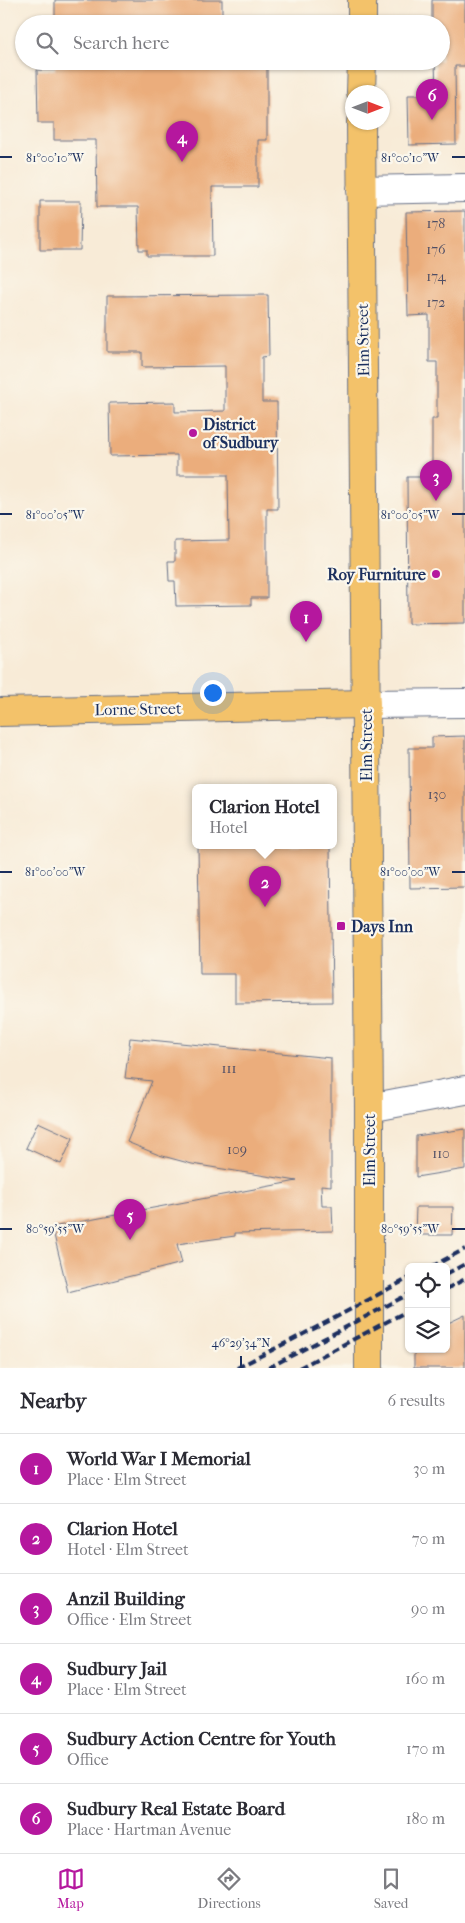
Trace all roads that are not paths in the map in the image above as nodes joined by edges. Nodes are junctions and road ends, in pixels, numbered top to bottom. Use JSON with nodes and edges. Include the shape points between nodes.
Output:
{"nodes":[{"id":1,"x":362,"y":0,"type":"edge"},
{"id":2,"x":362,"y":15,"type":"edge"},
{"id":3,"x":362,"y":70,"type":"edge"},
{"id":4,"x":362,"y":85,"type":"edge"},
{"id":5,"x":361,"y":130,"type":"edge"},
{"id":6,"x":465,"y":188,"type":"edge"},
{"id":7,"x":361,"y":190,"type":"junction"},
{"id":8,"x":465,"y":703,"type":"edge"},
{"id":9,"x":366,"y":704,"type":"junction"},
{"id":10,"x":0,"y":712,"type":"edge"},
{"id":11,"x":465,"y":1090,"type":"edge"},
{"id":12,"x":369,"y":1108,"type":"junction"},
{"id":13,"x":369,"y":1368,"type":"edge"}],
"edges":[{"from":1,"to":2,"type":"main road"},
{"from":3,"to":4,"type":"main road"},
{"from":5,"to":7,"type":"main road","name":"Elm Street"},
{"from":6,"to":7,"type":"street"},
{"from":7,"to":9,"type":"main road","name":"Elm Street"},
{"from":8,"to":9,"type":"street"},
{"from":9,"to":10,"type":"main road","name":"Lorne Street"},
{"from":9,"to":12,"type":"main road","name":"Elm Street"},
{"from":11,"to":12,"type":"street"},
{"from":12,"to":13,"type":"main road","name":"Elm Street"}]}
